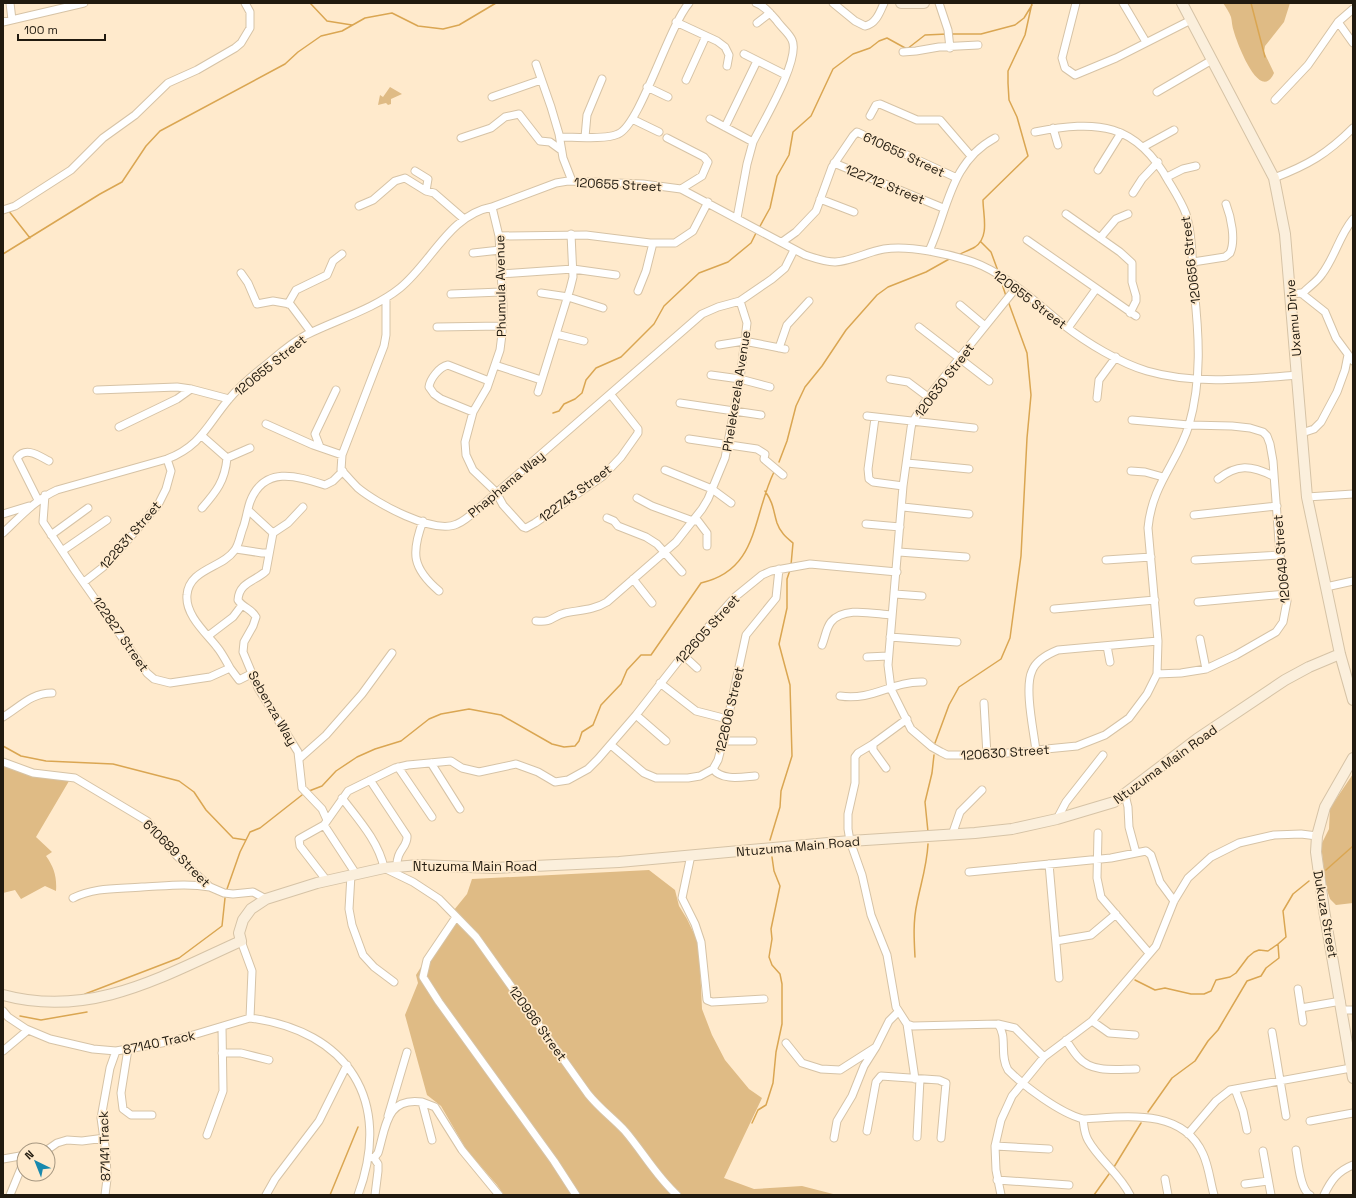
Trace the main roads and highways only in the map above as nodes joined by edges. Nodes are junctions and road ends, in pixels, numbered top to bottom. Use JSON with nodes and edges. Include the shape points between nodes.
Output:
{"nodes":[{"id":1,"x":902,"y":3,"type":"edge"},
{"id":2,"x":924,"y":3,"type":"edge"},
{"id":3,"x":1182,"y":3,"type":"edge"},
{"id":4,"x":1340,"y":654,"type":"junction"},
{"id":5,"x":1353,"y":700,"type":"edge"},
{"id":6,"x":1353,"y":758,"type":"edge"},
{"id":7,"x":3,"y":995,"type":"edge"},
{"id":8,"x":1352,"y":1073,"type":"edge"}],
"edges":[{"from":1,"to":2,"type":"main road"},
{"from":3,"to":4,"type":"main road","name":"Uxamu Drive","via":[[1274,178],[1283,216],[1307,497]]},
{"from":4,"to":5,"type":"main road"},
{"from":4,"to":7,"type":"main road","name":"Ntuzuma Main Road","via":[[1285,680],[1197,739],[1125,796],[1102,806],[1057,819],[1012,829],[952,835],[850,841],[573,865],[480,868],[419,865],[384,868],[266,899],[252,909],[243,920],[239,933],[240,941],[162,976],[104,997],[58,1002],[34,1001]]},
{"from":6,"to":8,"type":"main road","name":"Dukuza Street","via":[[1325,807],[1317,836],[1323,903]]}]}
